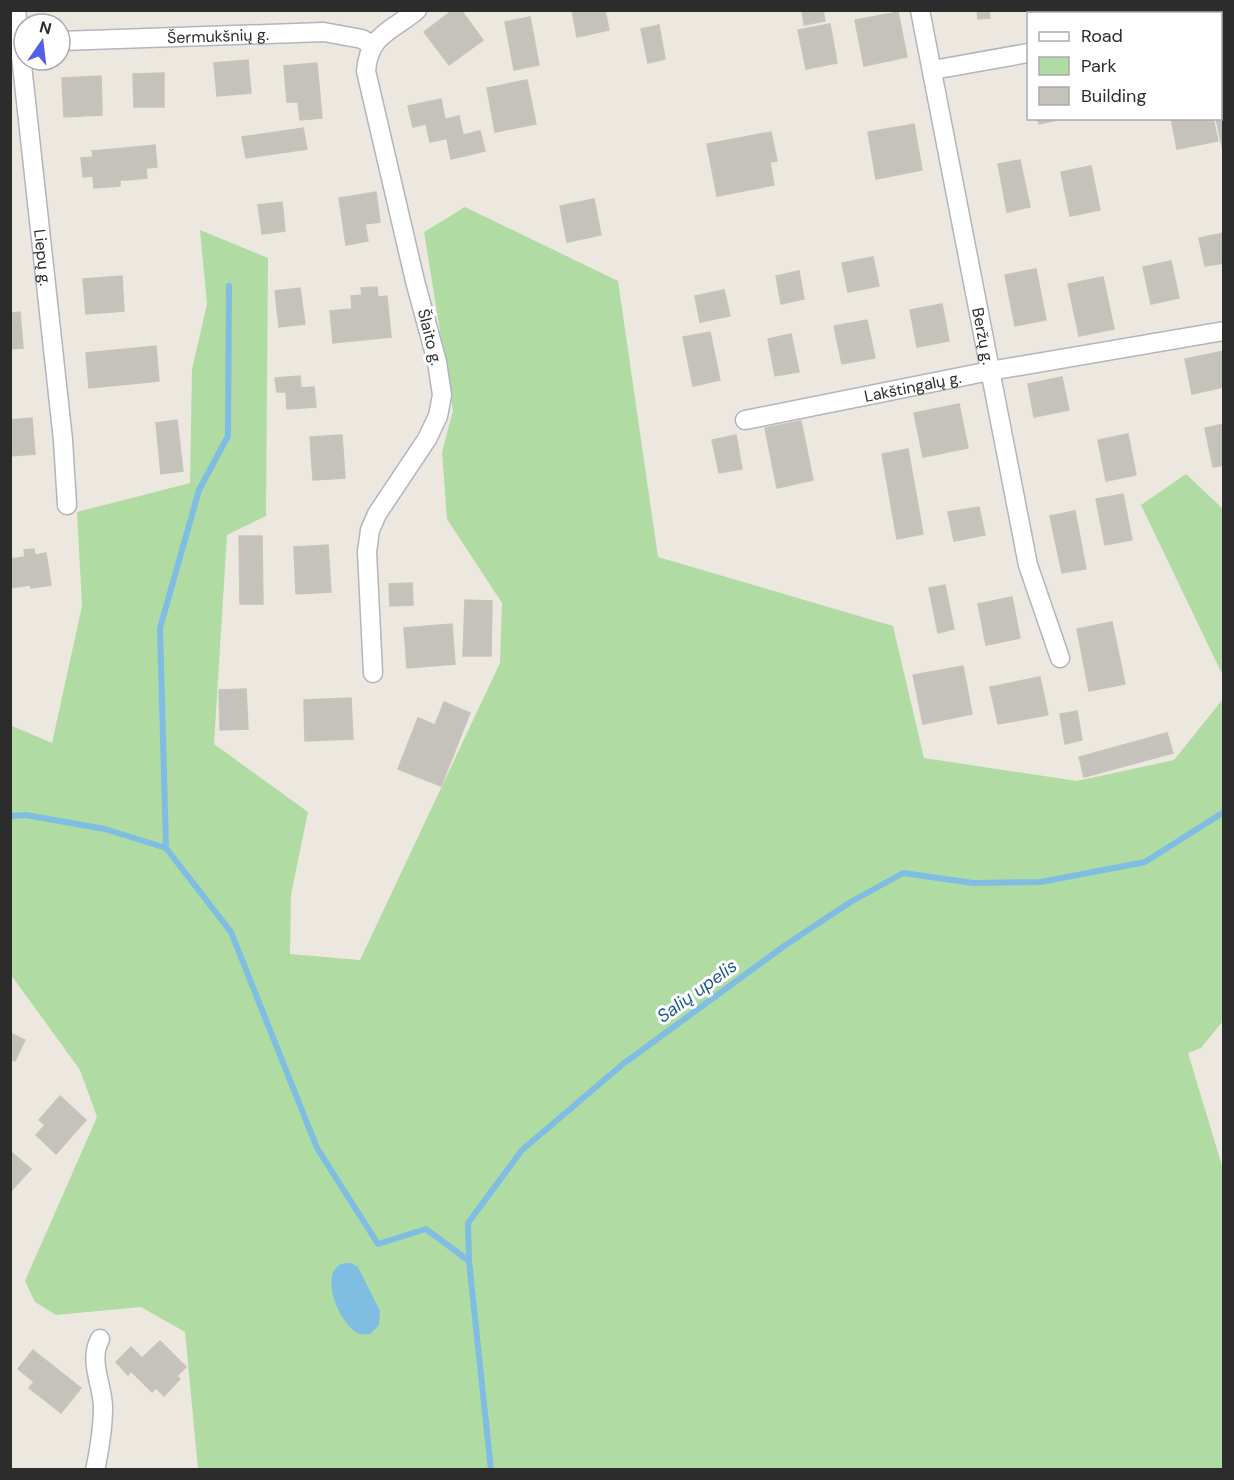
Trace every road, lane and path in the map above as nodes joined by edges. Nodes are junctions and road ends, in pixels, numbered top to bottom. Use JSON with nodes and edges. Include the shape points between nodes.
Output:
{"nodes":[{"id":1,"x":417,"y":10,"type":"edge"},
{"id":2,"x":920,"y":10,"type":"edge"},
{"id":3,"x":72,"y":41,"type":"edge"},
{"id":4,"x":372,"y":45,"type":"junction"},
{"id":5,"x":1027,"y":53,"type":"edge"},
{"id":6,"x":933,"y":70,"type":"junction"},
{"id":7,"x":25,"y":72,"type":"edge"},
{"id":8,"x":1224,"y":331,"type":"edge"},
{"id":9,"x":990,"y":371,"type":"junction"},
{"id":10,"x":745,"y":420,"type":"dead end"},
{"id":11,"x":67,"y":505,"type":"dead end"},
{"id":12,"x":1060,"y":658,"type":"dead end"},
{"id":13,"x":372,"y":673,"type":"dead end"},
{"id":14,"x":100,"y":1339,"type":"dead end"},
{"id":15,"x":95,"y":1470,"type":"edge"}],
"edges":[{"from":1,"to":4,"type":"street"},
{"from":2,"to":6,"type":"street","name":"Beržų g."},
{"from":3,"to":4,"type":"street","name":"Šermukšnių g.","via":[[324,32],[362,39]]},
{"from":4,"to":13,"type":"street","name":"Šlaito g.","via":[[367,64],[370,92],[442,395],[427,439],[370,530],[367,552]]},
{"from":5,"to":6,"type":"street"},
{"from":6,"to":9,"type":"street","name":"Beržų g."},
{"from":7,"to":11,"type":"street","name":"Liepų g."},
{"from":8,"to":9,"type":"street","name":"Lakštingalų g."},
{"from":9,"to":10,"type":"street","name":"Lakštingalų g."},
{"from":9,"to":12,"type":"street","name":"Beržų g.","via":[[1028,565]]},
{"from":14,"to":15,"type":"street","via":[[95,1362],[103,1408]]}]}
